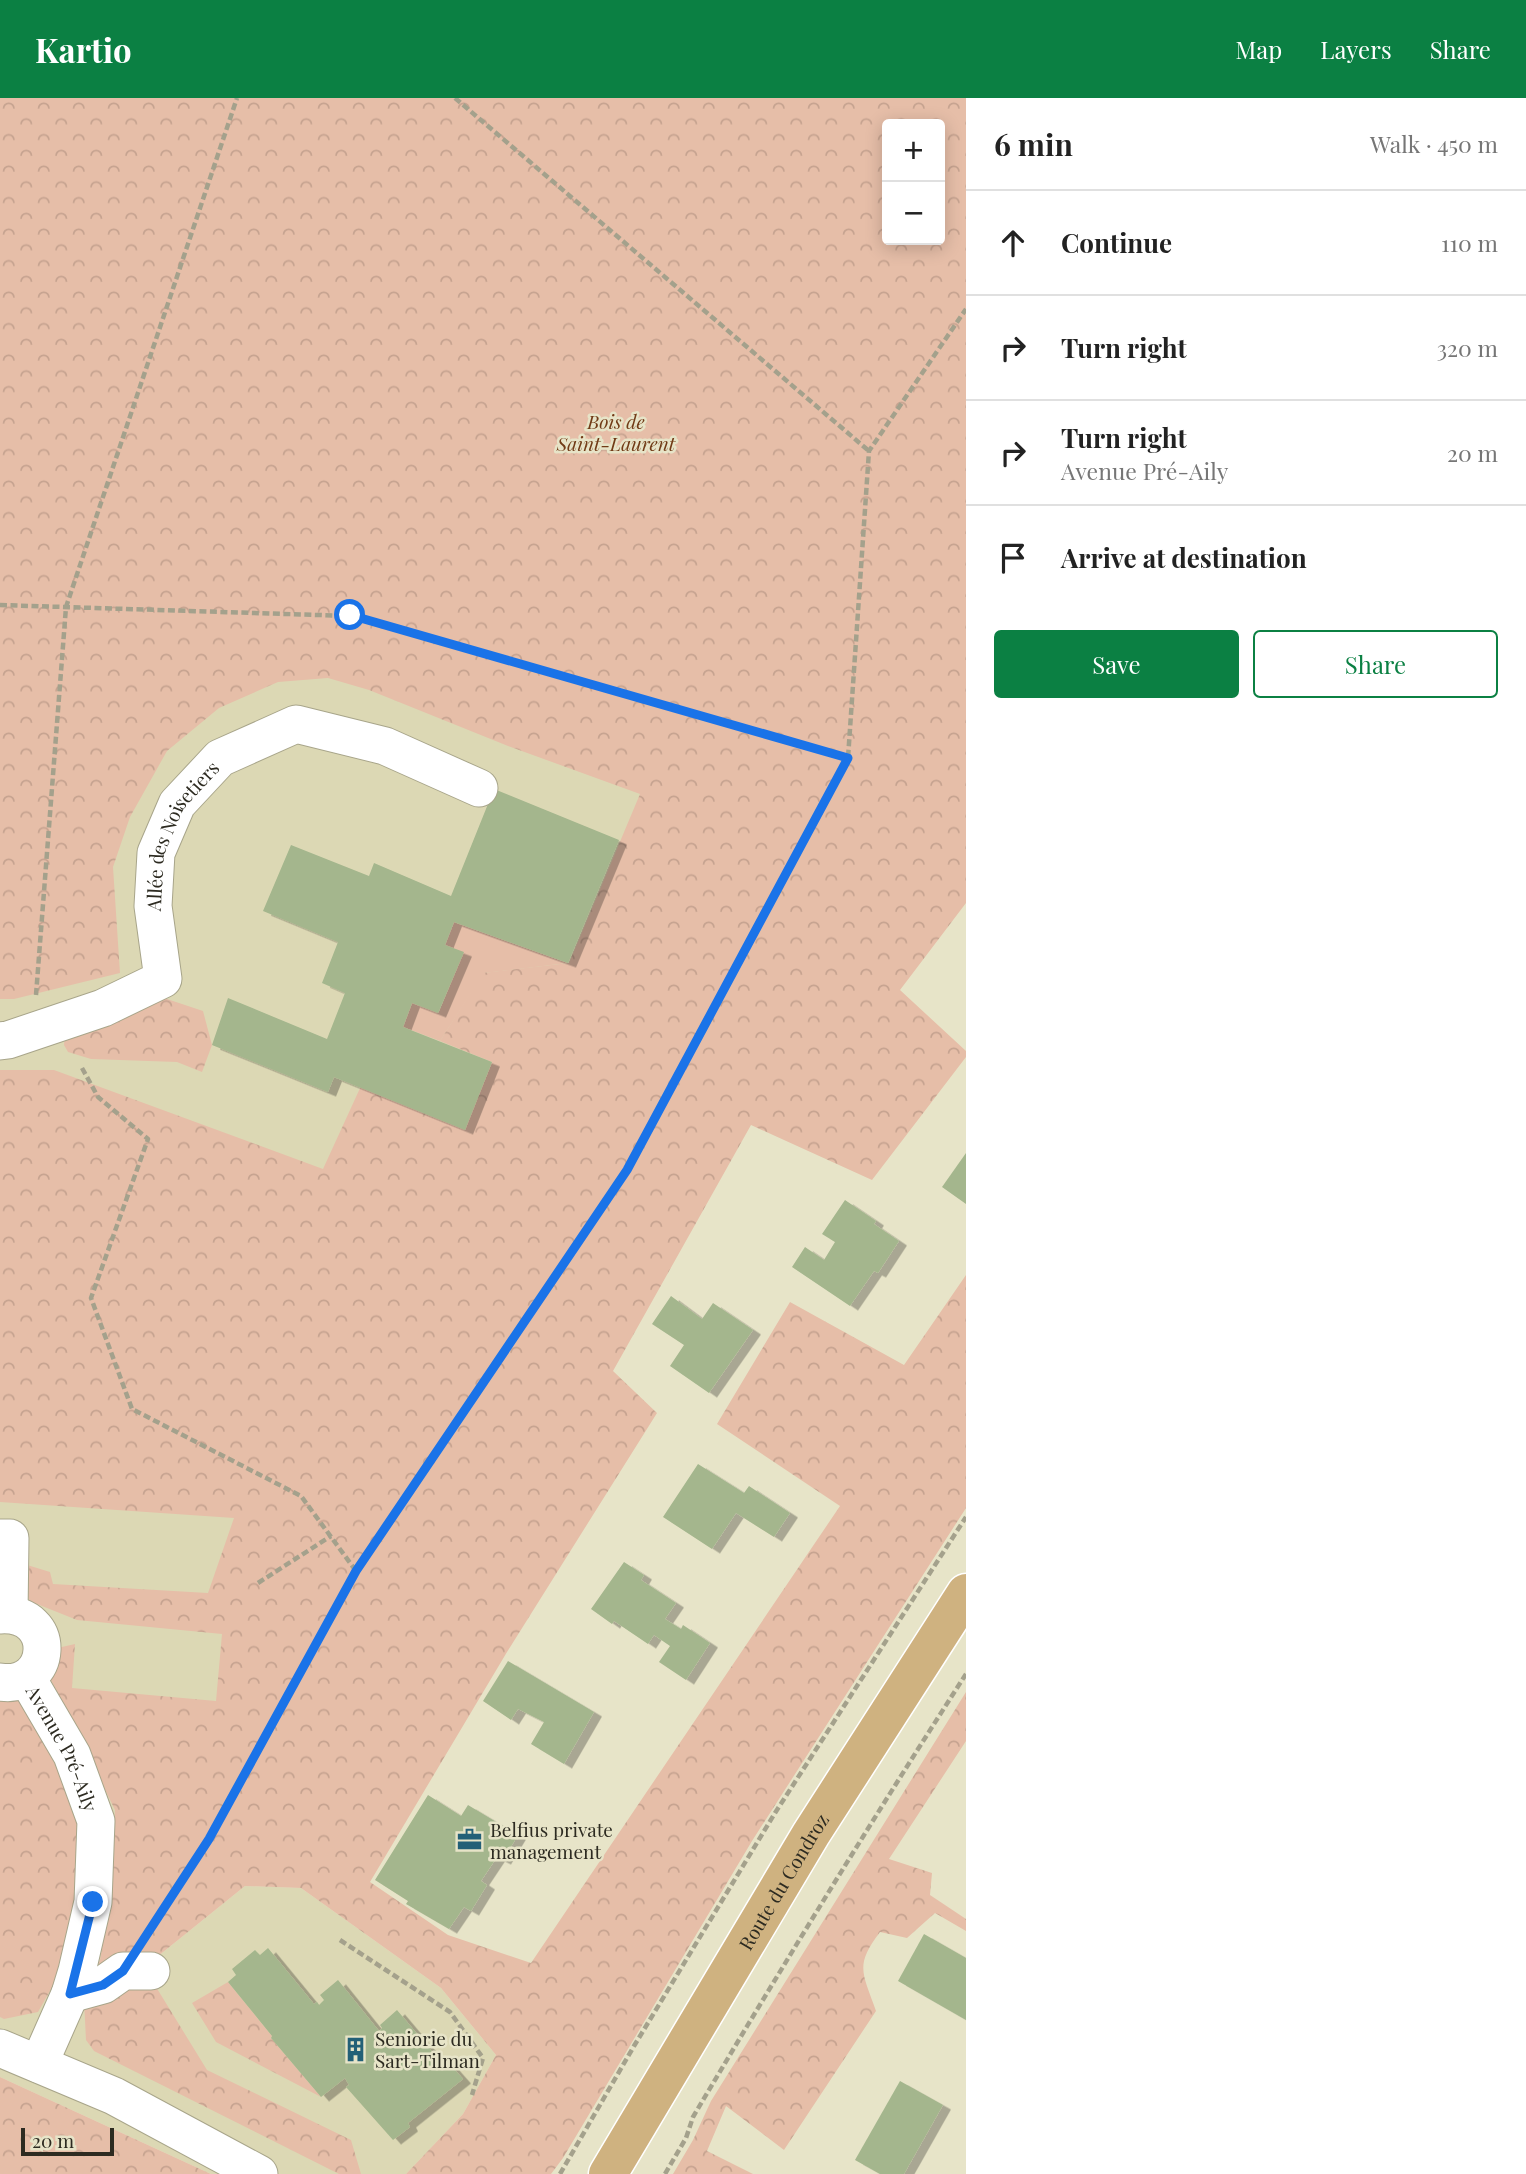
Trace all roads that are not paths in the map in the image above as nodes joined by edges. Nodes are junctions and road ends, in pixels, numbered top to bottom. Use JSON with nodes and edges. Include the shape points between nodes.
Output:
{"nodes":[{"id":1,"x":480,"y":788,"type":"dead end"},
{"id":2,"x":16,"y":1037,"type":"edge"},
{"id":3,"x":0,"y":1538,"type":"edge"},
{"id":4,"x":966,"y":1593,"type":"edge"},
{"id":5,"x":5,"y":1614,"type":"edge"},
{"id":6,"x":13,"y":1680,"type":"edge"},
{"id":7,"x":137,"y":1971,"type":"road end"},
{"id":8,"x":70,"y":1994,"type":"junction"},
{"id":9,"x":0,"y":2048,"type":"edge"},
{"id":10,"x":39,"y":2064,"type":"junction"},
{"id":11,"x":259,"y":2174,"type":"edge"},
{"id":12,"x":608,"y":2174,"type":"edge"}],
"edges":[{"from":1,"to":2,"type":"street","name":"Allée des Noisetiers","via":[[385,746],[296,724],[220,758],[177,804],[156,853],[153,906],[163,979],[103,1008]]},
{"from":3,"to":5,"type":"street","via":[[10,1538]]},
{"from":4,"to":12,"type":"main road","name":"Route du Condroz","via":[[811,1834]]},
{"from":5,"to":6,"type":"street","via":[[33,1624],[43,1654],[37,1669]]},
{"from":6,"to":8,"type":"street","name":"Avenue Pré-Aily","via":[[72,1755],[96,1822],[93,1902]]},
{"from":7,"to":8,"type":"street"},
{"from":8,"to":10,"type":"street","name":"Avenue Pré-Aily"},
{"from":9,"to":10,"type":"street"},
{"from":10,"to":11,"type":"street","via":[[114,2096]]}]}
